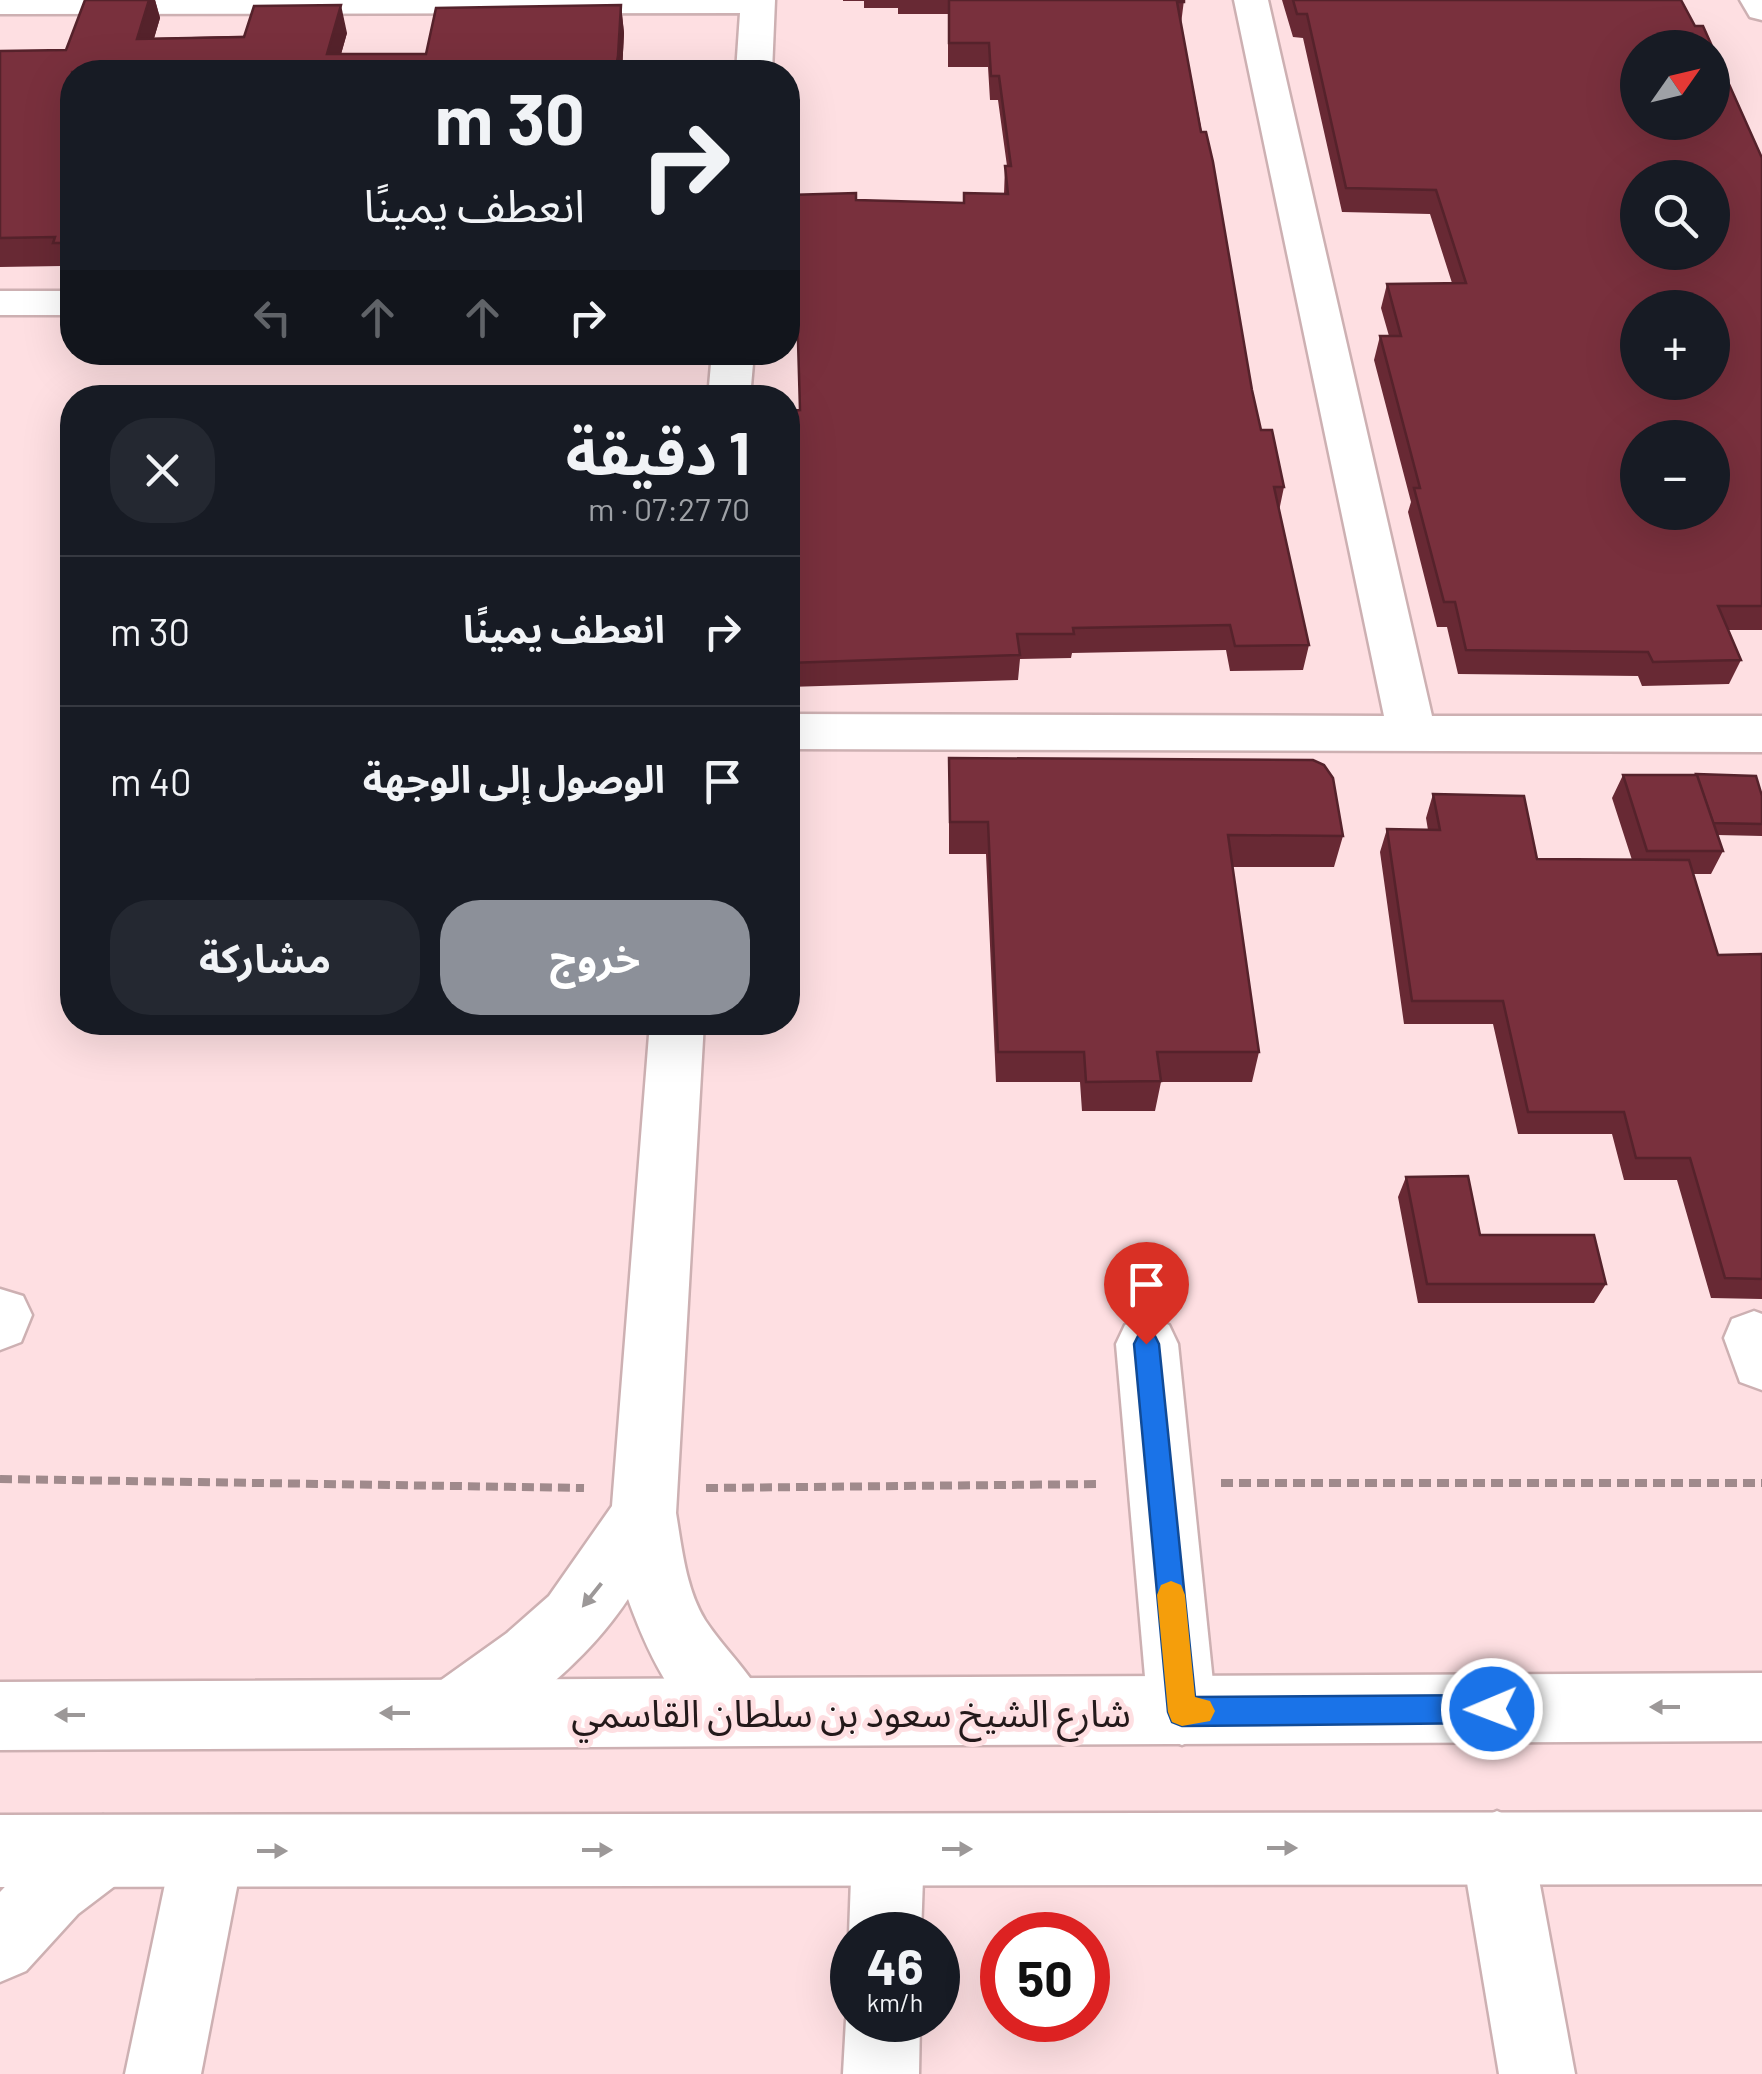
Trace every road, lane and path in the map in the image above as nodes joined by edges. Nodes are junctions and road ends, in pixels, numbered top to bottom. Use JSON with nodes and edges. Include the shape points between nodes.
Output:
{"nodes":[{"id":1,"x":1251,"y":0,"type":"edge"},
{"id":2,"x":1756,"y":0,"type":"edge"},
{"id":3,"x":758,"y":1,"type":"edge"},
{"id":4,"x":353,"y":2,"type":"edge"},
{"id":5,"x":0,"y":4,"type":"edge"},
{"id":6,"x":1762,"y":10,"type":"edge"},
{"id":7,"x":755,"y":60,"type":"edge"},
{"id":8,"x":0,"y":303,"type":"edge"},
{"id":9,"x":60,"y":303,"type":"edge"},
{"id":10,"x":800,"y":732,"type":"edge"},
{"id":11,"x":1412,"y":733,"type":"junction"},
{"id":12,"x":1762,"y":734,"type":"edge"},
{"id":13,"x":675,"y":1035,"type":"edge"},
{"id":14,"x":1146,"y":1344,"type":"dead end"},
{"id":15,"x":0,"y":1480,"type":"edge"},
{"id":16,"x":1762,"y":1482,"type":"edge"},
{"id":17,"x":1160,"y":1483,"type":"junction"},
{"id":18,"x":644,"y":1501,"type":"junction"},
{"id":19,"x":1762,"y":1707,"type":"edge"},
{"id":20,"x":735,"y":1711,"type":"junction"},
{"id":21,"x":454,"y":1712,"type":"junction"},
{"id":22,"x":1182,"y":1712,"type":"junction"},
{"id":23,"x":0,"y":1716,"type":"edge"},
{"id":24,"x":1497,"y":1847,"type":"junction"},
{"id":25,"x":1762,"y":1848,"type":"edge"},
{"id":26,"x":888,"y":1850,"type":"junction"},
{"id":27,"x":103,"y":1851,"type":"junction"},
{"id":28,"x":208,"y":1851,"type":"junction"},
{"id":29,"x":0,"y":1852,"type":"edge"},
{"id":30,"x":886,"y":1912,"type":"edge"},
{"id":31,"x":0,"y":1946,"type":"edge"},
{"id":32,"x":882,"y":2042,"type":"edge"},
{"id":33,"x":163,"y":2074,"type":"edge"},
{"id":34,"x":881,"y":2074,"type":"edge"},
{"id":35,"x":1538,"y":2074,"type":"edge"}],
"edges":[{"from":1,"to":11,"type":"street"},
{"from":2,"to":6,"type":"street"},
{"from":3,"to":4,"type":"street"},
{"from":3,"to":7,"type":"street"},
{"from":4,"to":5,"type":"street"},
{"from":8,"to":9,"type":"street"},
{"from":10,"to":11,"type":"street"},
{"from":11,"to":12,"type":"street"},
{"from":13,"to":18,"type":"street"},
{"from":14,"to":17,"type":"street"},
{"from":15,"to":18,"type":"path"},
{"from":16,"to":17,"type":"path"},
{"from":17,"to":18,"type":"path"},
{"from":17,"to":22,"type":"street"},
{"from":18,"to":20,"type":"street","via":[[651,1566],[672,1634]]},
{"from":18,"to":21,"type":"street","one_way":true,"via":[[603,1582],[581,1609]]},
{"from":19,"to":22,"type":"street","name":"شارع الشيخ سعود بن سلطان القاسمي","one_way":true},
{"from":20,"to":21,"type":"street","name":"شارع الشيخ سعود بن سلطان القاسمي"},
{"from":20,"to":22,"type":"street","name":"شارع الشيخ سعود بن سلطان القاسمي"},
{"from":21,"to":23,"type":"street","name":"شارع الشيخ سعود بن سلطان القاسمي","one_way":true},
{"from":24,"to":25,"type":"street"},
{"from":26,"to":24,"type":"street","one_way":true},
{"from":24,"to":35,"type":"street"},
{"from":28,"to":26,"type":"street","one_way":true},
{"from":26,"to":30,"type":"street"},
{"from":27,"to":28,"type":"street"},
{"from":27,"to":29,"type":"street"},
{"from":27,"to":31,"type":"street","via":[[53,1890]]},
{"from":28,"to":33,"type":"street"},
{"from":32,"to":34,"type":"street"}]}
